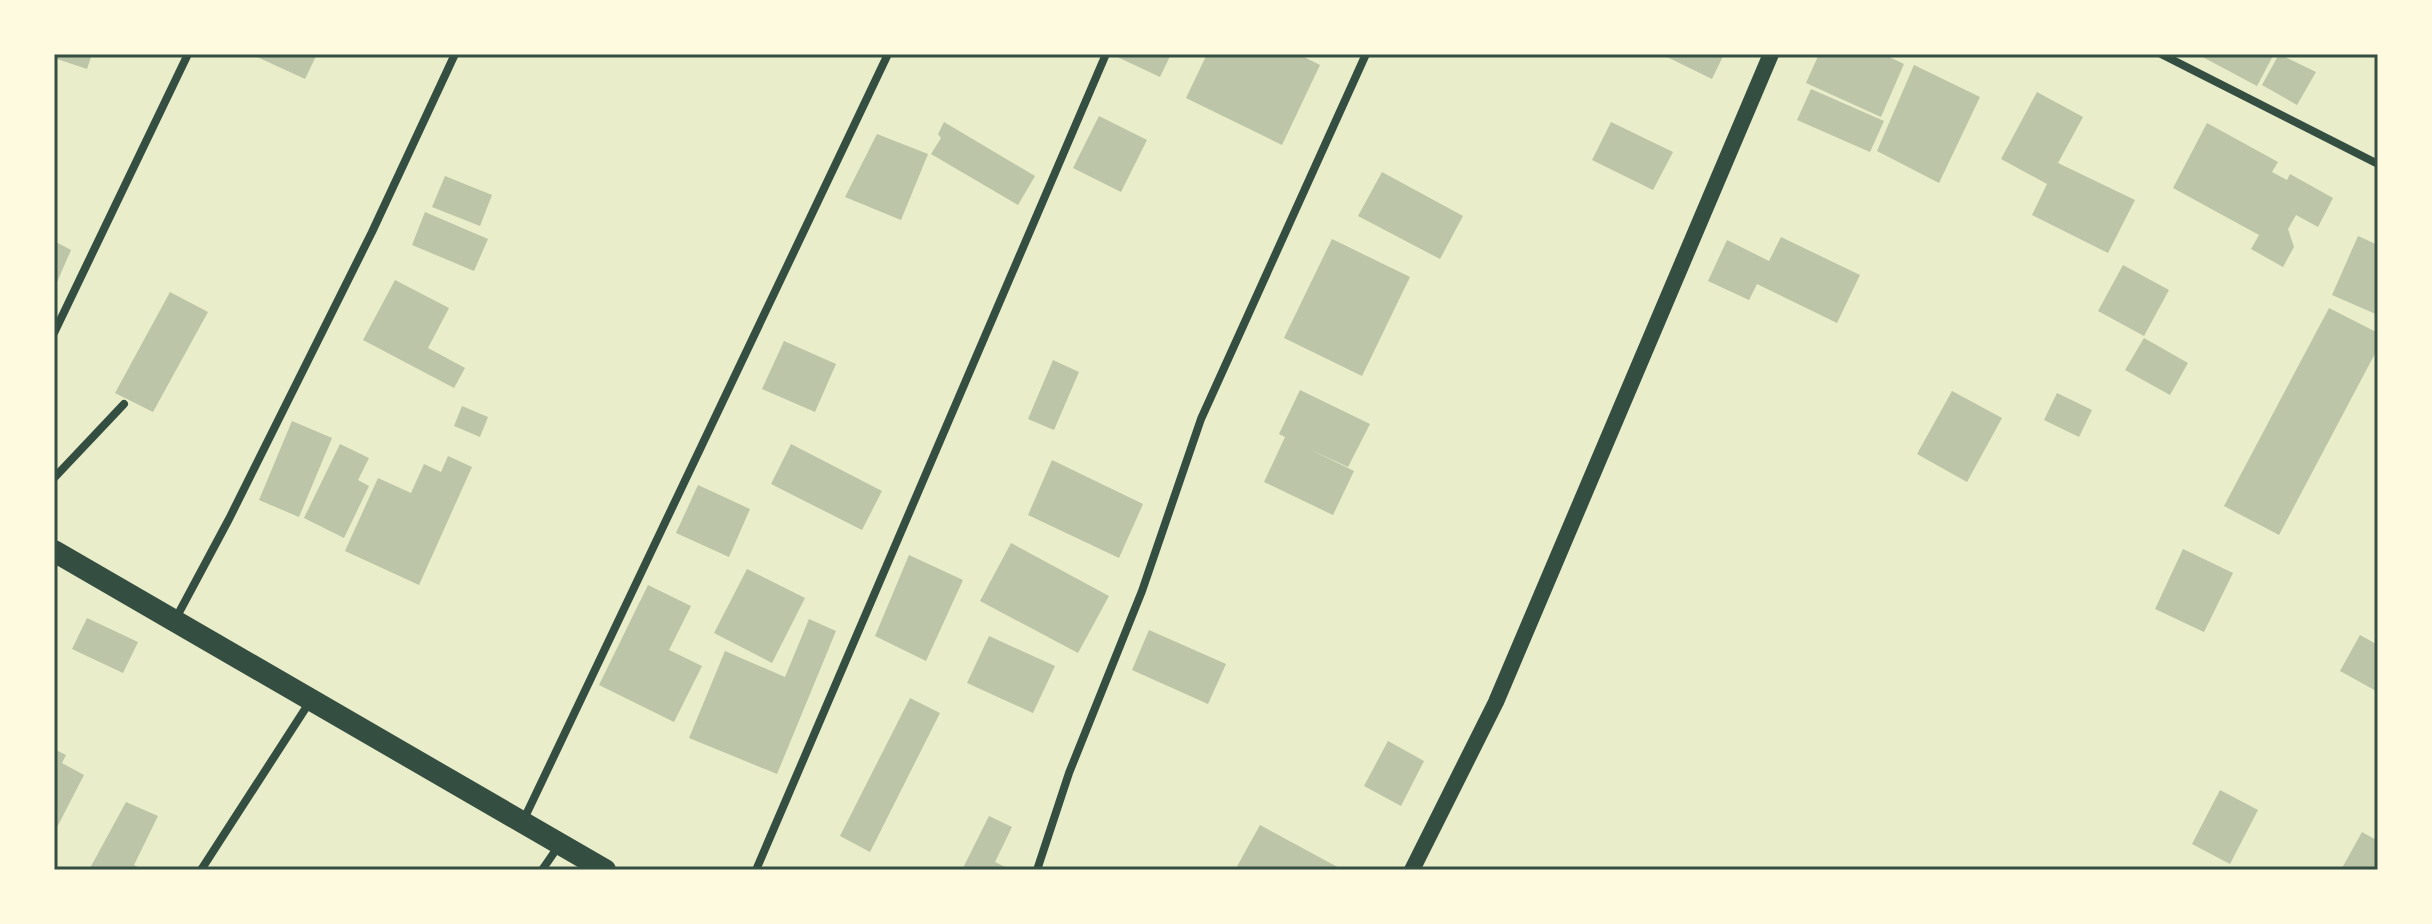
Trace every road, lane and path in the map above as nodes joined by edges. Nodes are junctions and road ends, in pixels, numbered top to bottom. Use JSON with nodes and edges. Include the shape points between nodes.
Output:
{"nodes":[{"id":1,"x":188,"y":54,"type":"edge"},
{"id":2,"x":455,"y":54,"type":"edge"},
{"id":3,"x":888,"y":54,"type":"edge"},
{"id":4,"x":1106,"y":54,"type":"edge"},
{"id":5,"x":1366,"y":54,"type":"edge"},
{"id":6,"x":1771,"y":54,"type":"edge"},
{"id":7,"x":2161,"y":54,"type":"edge"},
{"id":8,"x":2378,"y":164,"type":"edge"},
{"id":9,"x":54,"y":333,"type":"edge"},
{"id":10,"x":124,"y":404,"type":"dead end"},
{"id":11,"x":54,"y":478,"type":"edge"},
{"id":12,"x":54,"y":551,"type":"edge"},
{"id":13,"x":174,"y":621,"type":"junction"},
{"id":14,"x":311,"y":700,"type":"junction"},
{"id":15,"x":523,"y":823,"type":"junction"},
{"id":16,"x":560,"y":844,"type":"junction"},
{"id":17,"x":201,"y":870,"type":"edge"},
{"id":18,"x":542,"y":870,"type":"edge"},
{"id":19,"x":605,"y":870,"type":"edge"},
{"id":20,"x":756,"y":870,"type":"edge"},
{"id":21,"x":1037,"y":870,"type":"edge"},
{"id":22,"x":1412,"y":870,"type":"edge"}],
"edges":[{"from":1,"to":9,"type":"street"},
{"from":2,"to":13,"type":"street","via":[[372,232]]},
{"from":3,"to":15,"type":"street"},
{"from":4,"to":20,"type":"street"},
{"from":5,"to":21,"type":"street","via":[[1201,419]]},
{"from":6,"to":22,"type":"main road","via":[[1496,702]]},
{"from":7,"to":8,"type":"street"},
{"from":10,"to":11,"type":"street"},
{"from":12,"to":13,"type":"highway"},
{"from":13,"to":14,"type":"highway"},
{"from":14,"to":15,"type":"highway"},
{"from":14,"to":17,"type":"street"},
{"from":15,"to":16,"type":"highway"},
{"from":16,"to":18,"type":"street"},
{"from":16,"to":19,"type":"highway"}]}
